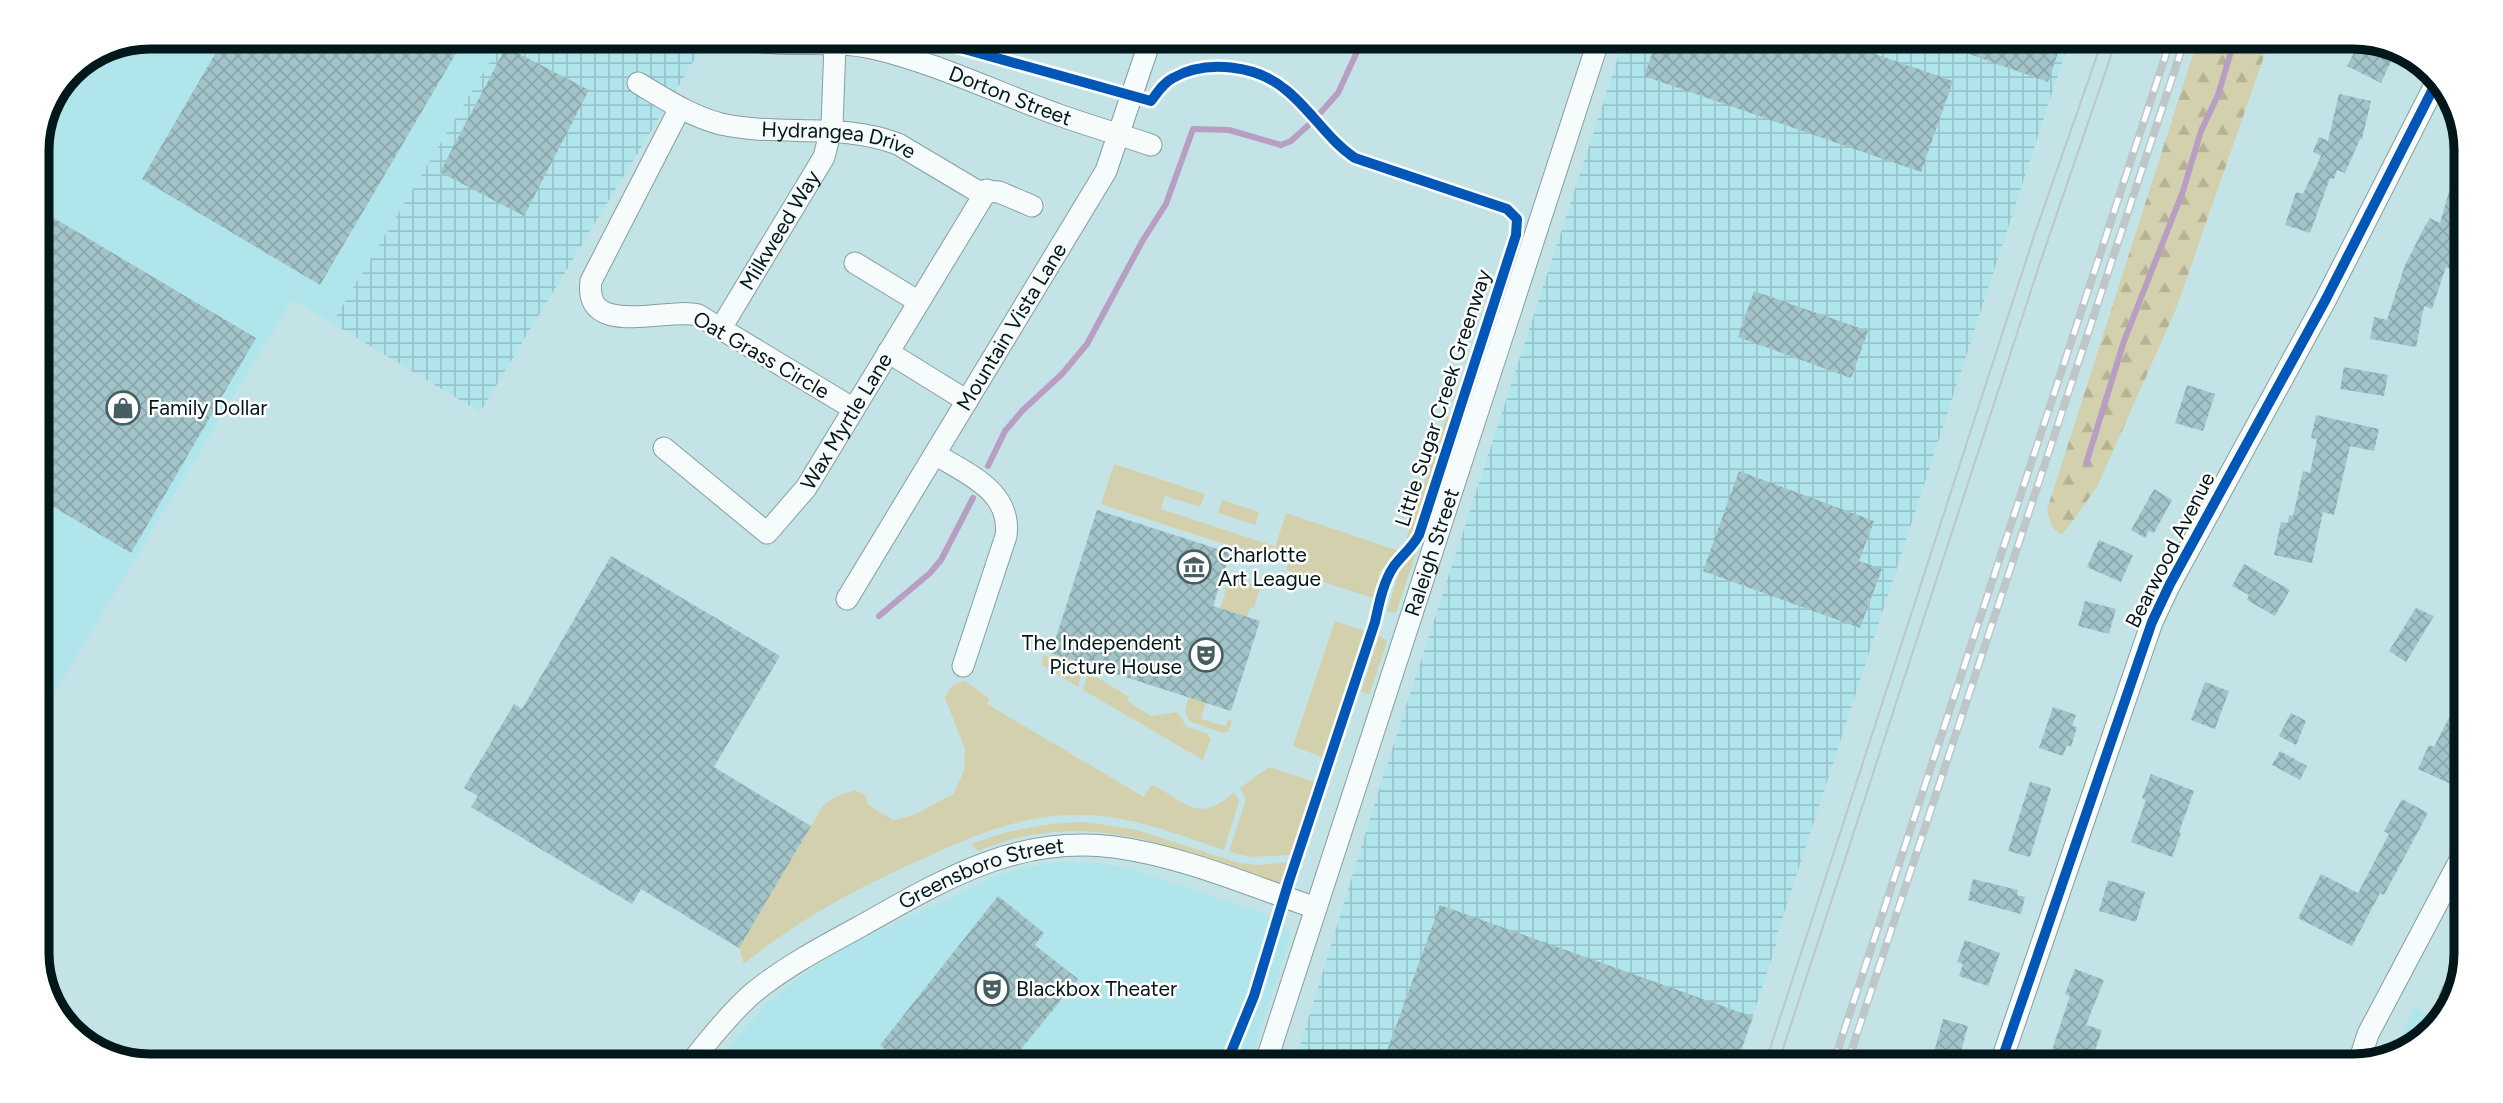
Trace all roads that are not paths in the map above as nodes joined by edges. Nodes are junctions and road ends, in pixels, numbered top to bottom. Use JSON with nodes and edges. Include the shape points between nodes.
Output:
{"nodes":[{"id":1,"x":835,"y":49,"type":"edge"},
{"id":2,"x":877,"y":49,"type":"edge"},
{"id":3,"x":1147,"y":49,"type":"edge"},
{"id":4,"x":1596,"y":49,"type":"edge"},
{"id":5,"x":638,"y":83,"type":"dead end"},
{"id":6,"x":2433,"y":89,"type":"edge"},
{"id":7,"x":680,"y":108,"type":"junction"},
{"id":8,"x":832,"y":131,"type":"junction"},
{"id":9,"x":1119,"y":134,"type":"junction"},
{"id":10,"x":1152,"y":145,"type":"dead end"},
{"id":11,"x":987,"y":190,"type":"junction"},
{"id":12,"x":1032,"y":206,"type":"dead end"},
{"id":13,"x":855,"y":264,"type":"dead end"},
{"id":14,"x":919,"y":302,"type":"junction"},
{"id":15,"x":721,"y":328,"type":"junction"},
{"id":16,"x":888,"y":352,"type":"junction"},
{"id":17,"x":967,"y":401,"type":"junction"},
{"id":18,"x":854,"y":410,"type":"junction"},
{"id":19,"x":664,"y":448,"type":"dead end"},
{"id":20,"x":935,"y":454,"type":"junction"},
{"id":21,"x":847,"y":599,"type":"dead end"},
{"id":22,"x":963,"y":666,"type":"dead end"},
{"id":23,"x":2454,"y":871,"type":"edge"},
{"id":24,"x":1316,"y":908,"type":"junction"},
{"id":25,"x":2362,"y":1053,"type":"edge"},
{"id":26,"x":698,"y":1054,"type":"edge"},
{"id":27,"x":1269,"y":1054,"type":"edge"},
{"id":28,"x":2004,"y":1054,"type":"edge"}],
"edges":[{"from":1,"to":8,"type":"street","name":"Milkweed Way"},
{"from":2,"to":9,"type":"street","name":"Dorton Street"},
{"from":3,"to":9,"type":"street","name":"Mountain Vista Lane"},
{"from":4,"to":24,"type":"street","name":"Raleigh Street"},
{"from":5,"to":7,"type":"street","name":"Hydrangea Drive"},
{"from":6,"to":28,"type":"street","name":"Bearwood Avenue","via":[[2152,622]]},
{"from":7,"to":8,"type":"street","name":"Hydrangea Drive","via":[[738,127]]},
{"from":7,"to":15,"type":"street","name":"Oat Grass Circle","via":[[591,281],[592,299],[607,315],[686,312]]},
{"from":8,"to":11,"type":"street","name":"Hydrangea Drive","via":[[898,144],[977,191]]},
{"from":8,"to":15,"type":"street","name":"Milkweed Way","via":[[818,169]]},
{"from":9,"to":10,"type":"street","name":"Dorton Street"},
{"from":9,"to":17,"type":"street","name":"Mountain Vista Lane","via":[[1106,171]]},
{"from":11,"to":12,"type":"street","name":"Hydrangea Drive"},
{"from":11,"to":14,"type":"street","name":"Wax Myrtle Lane"},
{"from":13,"to":14,"type":"street"},
{"from":14,"to":16,"type":"street","name":"Wax Myrtle Lane"},
{"from":15,"to":18,"type":"street","name":"Oat Grass Circle"},
{"from":16,"to":17,"type":"street"},
{"from":16,"to":18,"type":"street","name":"Wax Myrtle Lane"},
{"from":17,"to":20,"type":"street","name":"Mountain Vista Lane"},
{"from":18,"to":19,"type":"street","name":"Wax Myrtle Lane","via":[[806,488],[767,533]]},
{"from":20,"to":21,"type":"street","name":"Mountain Vista Lane"},
{"from":20,"to":22,"type":"street","via":[[995,494],[1005,514],[1006,536]]},
{"from":23,"to":25,"type":"street","via":[[2379,1011]]},
{"from":24,"to":26,"type":"street","name":"Greensboro Street","via":[[1142,852],[1070,845],[1020,852],[947,878],[786,968],[752,994]]},
{"from":24,"to":27,"type":"street","name":"Raleigh Street"}]}
